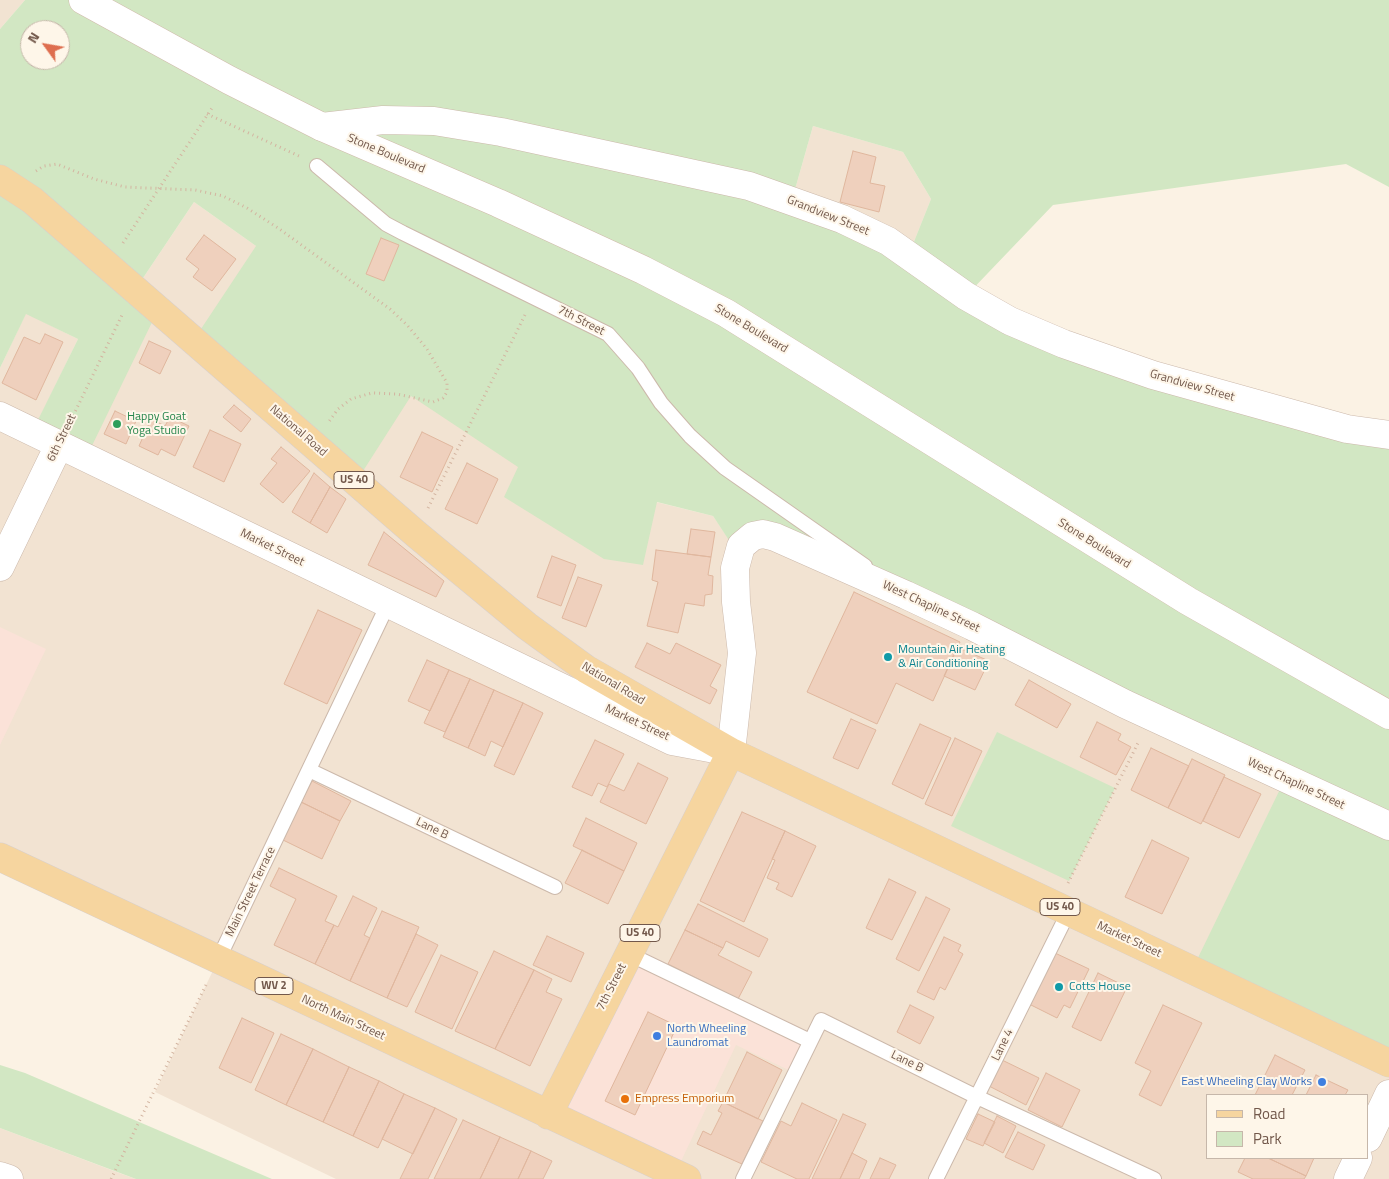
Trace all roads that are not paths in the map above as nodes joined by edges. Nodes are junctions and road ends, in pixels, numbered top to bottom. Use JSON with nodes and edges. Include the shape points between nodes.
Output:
{"nodes":[{"id":1,"x":83,"y":0,"type":"edge"},
{"id":2,"x":322,"y":126,"type":"junction"},
{"id":3,"x":317,"y":166,"type":"road end"},
{"id":4,"x":11,"y":186,"type":"edge"},
{"id":5,"x":0,"y":416,"type":"edge"},
{"id":6,"x":1389,"y":435,"type":"edge"},
{"id":7,"x":59,"y":445,"type":"junction"},
{"id":8,"x":0,"y":568,"type":"edge"},
{"id":9,"x":906,"y":595,"type":"junction"},
{"id":10,"x":388,"y":604,"type":"junction"},
{"id":11,"x":1389,"y":714,"type":"edge"},
{"id":12,"x":731,"y":752,"type":"junction"},
{"id":13,"x":309,"y":770,"type":"junction"},
{"id":14,"x":1389,"y":826,"type":"edge"},
{"id":15,"x":0,"y":857,"type":"edge"},
{"id":16,"x":555,"y":887,"type":"dead end"},
{"id":17,"x":1063,"y":909,"type":"junction"},
{"id":18,"x":629,"y":954,"type":"junction"},
{"id":19,"x":218,"y":960,"type":"junction"},
{"id":20,"x":810,"y":1041,"type":"junction"},
{"id":21,"x":1389,"y":1063,"type":"edge"},
{"id":22,"x":1389,"y":1094,"type":"edge"},
{"id":23,"x":977,"y":1097,"type":"junction"},
{"id":24,"x":548,"y":1115,"type":"junction"},
{"id":25,"x":1369,"y":1136,"type":"edge"},
{"id":26,"x":1358,"y":1159,"type":"edge"},
{"id":27,"x":0,"y":1176,"type":"edge"},
{"id":28,"x":9,"y":1179,"type":"edge"},
{"id":29,"x":687,"y":1179,"type":"edge"},
{"id":30,"x":743,"y":1179,"type":"edge"},
{"id":31,"x":936,"y":1179,"type":"edge"},
{"id":32,"x":1154,"y":1179,"type":"edge"},
{"id":33,"x":1348,"y":1179,"type":"edge"}],
"edges":[{"from":1,"to":2,"type":"street","name":"Stone Boulevard"},
{"from":2,"to":6,"type":"street","name":"Grandview Street","via":[[383,120],[434,121],[501,132],[749,186],[842,219],[888,241],[966,296],[1010,321],[1064,344],[1152,375],[1347,429]]},
{"from":2,"to":11,"type":"street","name":"Stone Boulevard","via":[[498,202],[726,313],[1188,601]]},
{"from":3,"to":9,"type":"lane","name":"7th Street","via":[[386,224],[608,334],[633,361],[661,403],[725,468]]},
{"from":4,"to":12,"type":"main road","name":"National Road","number":"US 40","via":[[32,200],[416,534],[527,626],[586,669]]},
{"from":5,"to":7,"type":"street","name":"Market Street"},
{"from":7,"to":8,"type":"street","name":"6th Street"},
{"from":7,"to":10,"type":"street","name":"Market Street"},
{"from":9,"to":12,"type":"street","name":"West Chapline Street","via":[[775,537],[763,534],[748,539],[741,546],[735,568],[742,653]]},
{"from":9,"to":14,"type":"street","name":"West Chapline Street","via":[[1151,716]]},
{"from":10,"to":12,"type":"street","name":"Market Street","via":[[672,740]]},
{"from":10,"to":13,"type":"lane","name":"Main Street Terrace"},
{"from":12,"to":17,"type":"main road","name":"Market Street","number":"US 40"},
{"from":12,"to":18,"type":"main road","name":"7th Street","number":"US 40"},
{"from":13,"to":16,"type":"lane","name":"Lane B"},
{"from":13,"to":19,"type":"lane","name":"Main Street Terrace"},
{"from":15,"to":19,"type":"main road","name":"North Main Street","number":"WV 2"},
{"from":17,"to":21,"type":"main road","name":"Market Street","number":"US 40"},
{"from":17,"to":23,"type":"lane","name":"Lane 4"},
{"from":18,"to":20,"type":"lane"},
{"from":18,"to":24,"type":"main road","name":"7th Street","number":"US 40"},
{"from":19,"to":24,"type":"main road","name":"North Main Street","number":"WV 2"},
{"from":20,"to":23,"type":"lane","name":"Lane B","via":[[821,1020]]},
{"from":20,"to":30,"type":"lane","name":"Lane B"},
{"from":22,"to":25,"type":"street"},
{"from":23,"to":31,"type":"lane","name":"Lane 4"},
{"from":23,"to":32,"type":"lane","name":"Lane B"},
{"from":24,"to":29,"type":"main road","name":"North Main Street"},
{"from":26,"to":33,"type":"street"},
{"from":27,"to":28,"type":"street"}]}
